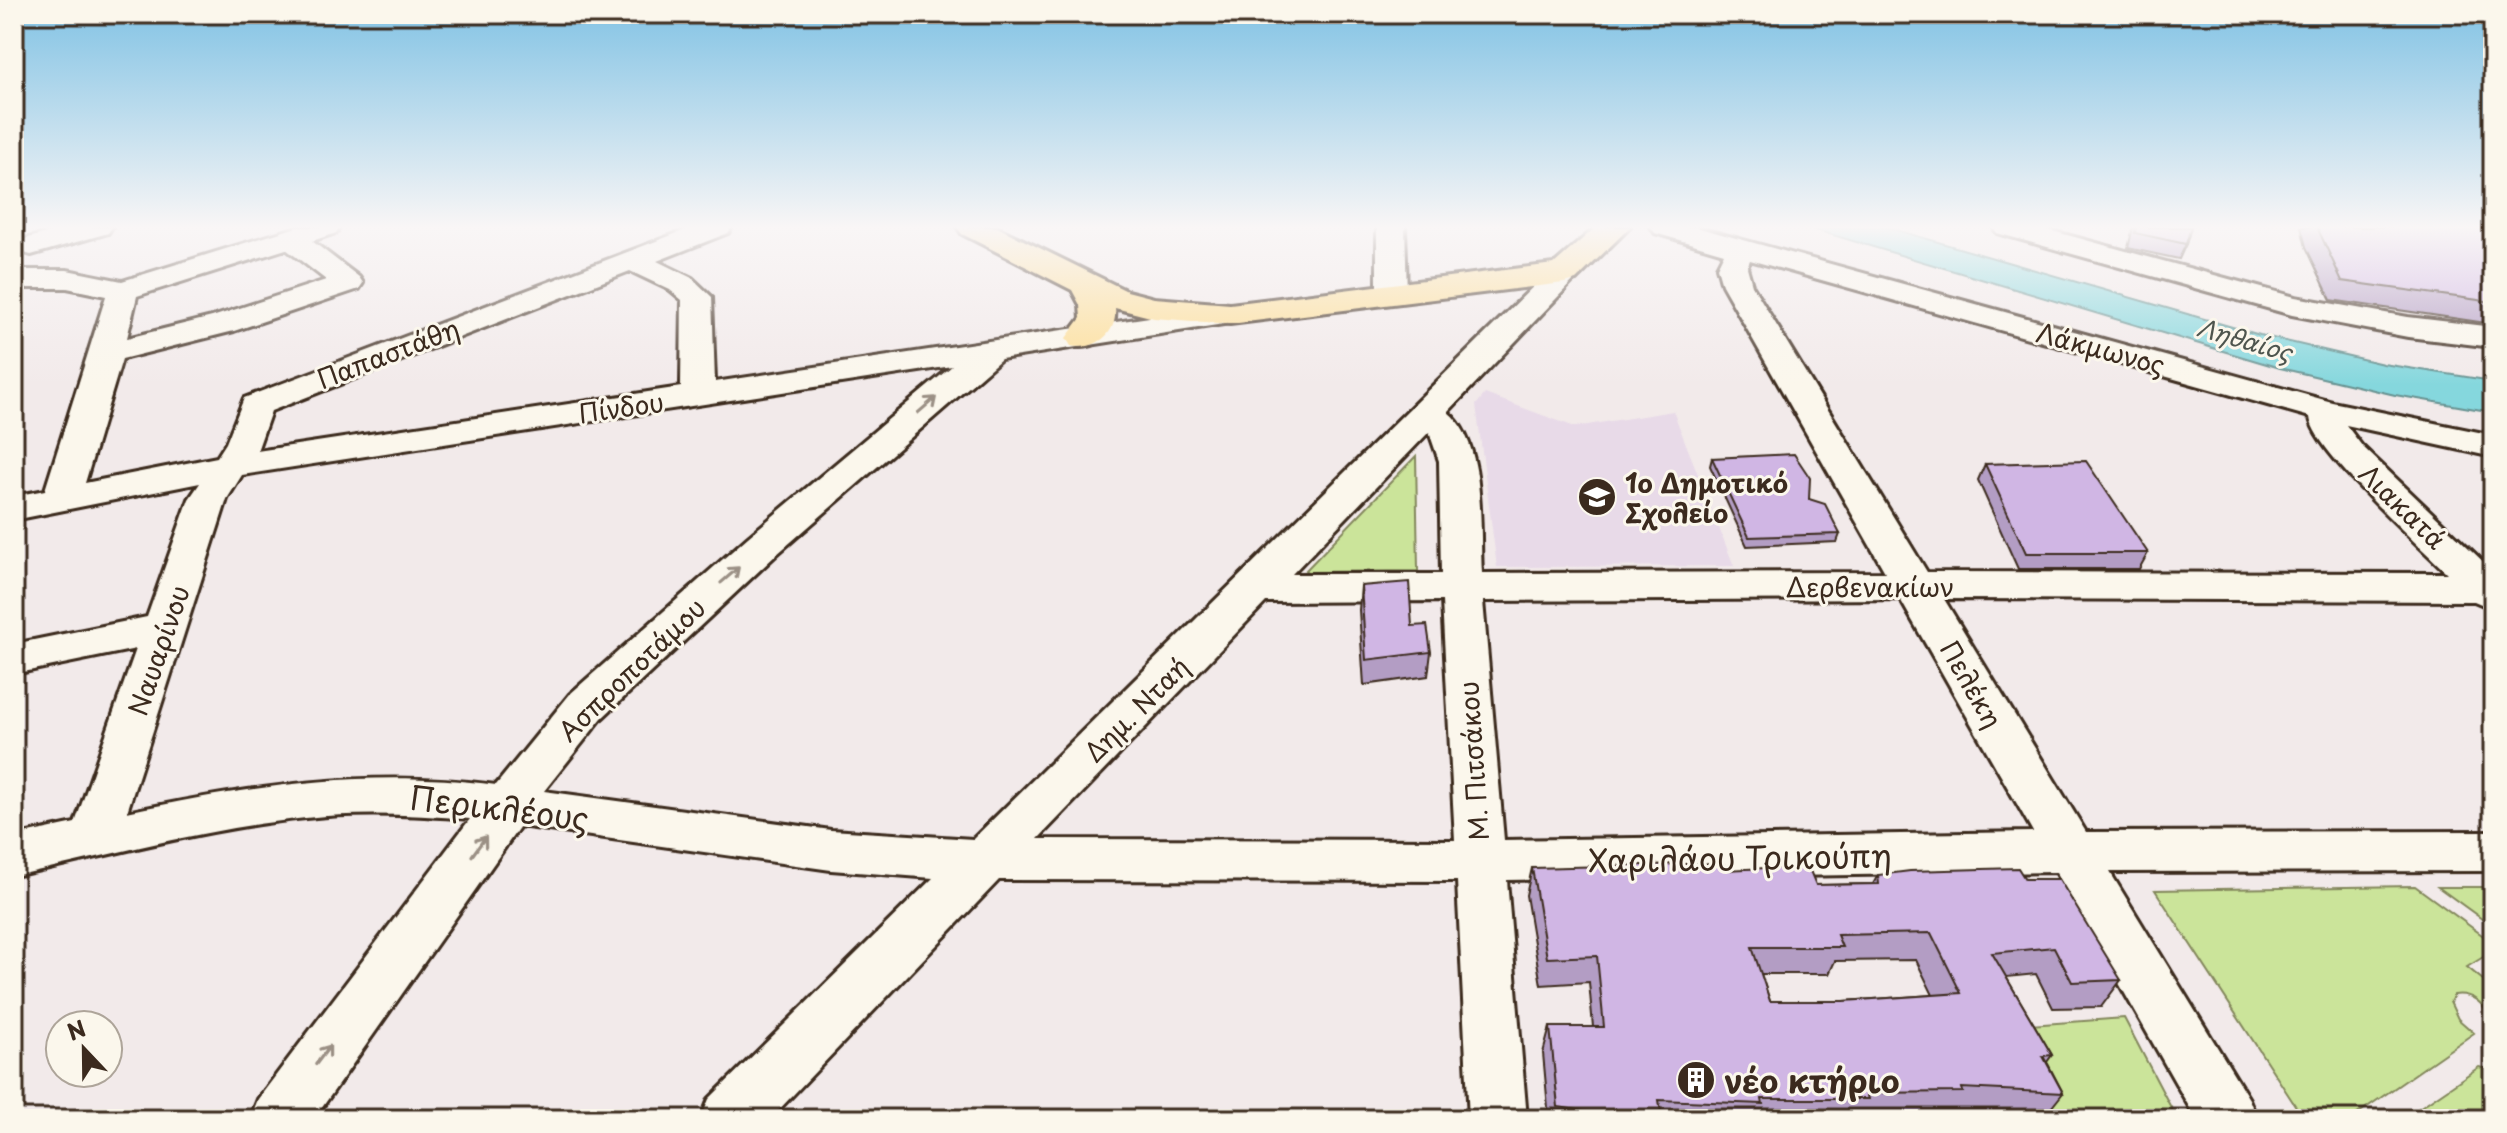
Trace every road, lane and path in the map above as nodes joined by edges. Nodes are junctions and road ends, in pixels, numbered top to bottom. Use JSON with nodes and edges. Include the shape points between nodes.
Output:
{"nodes":[{"id":1,"x":71,"y":280,"type":"edge"},
{"id":2,"x":155,"y":280,"type":"edge"},
{"id":3,"x":344,"y":280,"type":"edge"},
{"id":4,"x":579,"y":280,"type":"edge"},
{"id":5,"x":672,"y":280,"type":"edge"},
{"id":6,"x":1079,"y":280,"type":"edge"},
{"id":7,"x":1392,"y":280,"type":"edge"},
{"id":8,"x":1544,"y":280,"type":"edge"},
{"id":9,"x":1736,"y":280,"type":"edge"},
{"id":10,"x":1859,"y":280,"type":"edge"},
{"id":11,"x":2201,"y":280,"type":"edge"},
{"id":12,"x":1085,"y":283,"type":"junction"},
{"id":13,"x":1539,"y":284,"type":"junction"},
{"id":14,"x":123,"y":290,"type":"junction"},
{"id":15,"x":1392,"y":293,"type":"junction"},
{"id":16,"x":1230,"y":314,"type":"junction"},
{"id":17,"x":2493,"y":337,"type":"edge"},
{"id":18,"x":1084,"y":338,"type":"junction"},
{"id":19,"x":107,"y":353,"type":"junction"},
{"id":20,"x":988,"y":353,"type":"junction"},
{"id":21,"x":698,"y":395,"type":"junction"},
{"id":22,"x":2327,"y":411,"type":"junction"},
{"id":23,"x":1428,"y":413,"type":"junction"},
{"id":24,"x":2486,"y":446,"type":"edge"},
{"id":25,"x":229,"y":466,"type":"junction"},
{"id":26,"x":61,"y":499,"type":"junction"},
{"id":27,"x":14,"y":508,"type":"edge"},
{"id":28,"x":1914,"y":585,"type":"junction"},
{"id":29,"x":1255,"y":588,"type":"junction"},
{"id":30,"x":1462,"y":588,"type":"junction"},
{"id":31,"x":2489,"y":591,"type":"edge"},
{"id":32,"x":165,"y":628,"type":"junction"},
{"id":33,"x":14,"y":659,"type":"edge"},
{"id":34,"x":508,"y":805,"type":"junction"},
{"id":35,"x":94,"y":838,"type":"junction"},
{"id":36,"x":2493,"y":851,"type":"edge"},
{"id":37,"x":2071,"y":852,"type":"junction"},
{"id":38,"x":14,"y":856,"type":"edge"},
{"id":39,"x":987,"y":859,"type":"junction"},
{"id":40,"x":1479,"y":861,"type":"junction"},
{"id":41,"x":279,"y":1119,"type":"edge"},
{"id":42,"x":730,"y":1119,"type":"edge"},
{"id":43,"x":1498,"y":1119,"type":"edge"},
{"id":44,"x":2228,"y":1119,"type":"edge"}],
"edges":[{"from":1,"to":14,"type":"street"},
{"from":2,"to":14,"type":"street"},
{"from":3,"to":19,"type":"street","via":[[348,283],[223,324]]},
{"from":4,"to":25,"type":"street","name":"Παπαστάθη","via":[[262,401]]},
{"from":5,"to":21,"type":"street","via":[[697,297]]},
{"from":6,"to":12,"type":"main road"},
{"from":7,"to":15,"type":"street"},
{"from":8,"to":13,"type":"main road"},
{"from":9,"to":28,"type":"street","name":"Πελέκη"},
{"from":10,"to":22,"type":"street","name":"Λάκμωνος"},
{"from":11,"to":17,"type":"street","via":[[2292,306]]},
{"from":12,"to":16,"type":"main road","via":[[1140,305]]},
{"from":12,"to":18,"type":"main road","via":[[1099,314]]},
{"from":13,"to":15,"type":"main road"},
{"from":13,"to":23,"type":"street","name":"Δημ. Νταή"},
{"from":14,"to":19,"type":"street"},
{"from":15,"to":16,"type":"main road"},
{"from":16,"to":18,"type":"street","name":"Πίνδου"},
{"from":18,"to":20,"type":"street","name":"Πίνδου"},
{"from":19,"to":26,"type":"street"},
{"from":20,"to":21,"type":"street","name":"Πίνδου"},
{"from":34,"to":20,"type":"street","name":"Ασπροποτάμου","one_way":true,"via":[[586,706],[626,667]]},
{"from":21,"to":25,"type":"street","name":"Πίνδου"},
{"from":22,"to":24,"type":"street","name":"Λάκμωνος"},
{"from":22,"to":31,"type":"street","name":"Λιακατά","via":[[2328,426],[2349,454]]},
{"from":23,"to":29,"type":"street","name":"Δημ. Νταή"},
{"from":23,"to":30,"type":"street","name":"Μ. Πιτσάκου","via":[[1447,429],[1457,461]]},
{"from":25,"to":26,"type":"street","name":"Πίνδου"},
{"from":25,"to":32,"type":"street","name":"Ναυαρίνου","via":[[208,499]]},
{"from":26,"to":27,"type":"street","name":"Πίνδου"},
{"from":28,"to":30,"type":"street","name":"Δερβενακίων"},
{"from":28,"to":31,"type":"street","name":"Δερβενακίων"},
{"from":28,"to":37,"type":"street","name":"Πελέκη"},
{"from":29,"to":30,"type":"street","name":"Δερβενακίων"},
{"from":29,"to":39,"type":"street","name":"Δημ. Νταή"},
{"from":30,"to":40,"type":"street","name":"Μ. Πιτσάκου"},
{"from":32,"to":33,"type":"street"},
{"from":32,"to":35,"type":"street","name":"Ναυαρίνου"},
{"from":34,"to":35,"type":"street","name":"Περικλέους","via":[[393,795],[308,799],[196,815]]},
{"from":34,"to":39,"type":"street","name":"Περικλέους","via":[[831,850]]},
{"from":41,"to":34,"type":"street","name":"Ασπροποτάμου","one_way":true},
{"from":35,"to":38,"type":"street","name":"Περικλέους"},
{"from":36,"to":37,"type":"street","name":"Χαριλάου Τρικούπη"},
{"from":37,"to":40,"type":"street","name":"Χαριλάου Τρικούπη"},
{"from":37,"to":44,"type":"street","name":"Πελέκη"},
{"from":39,"to":40,"type":"street","name":"Χαριλάου Τρικούπη"},
{"from":39,"to":42,"type":"street","name":"Δημ. Νταή"},
{"from":40,"to":43,"type":"street","name":"Μ. Πιτσάκου"}]}
